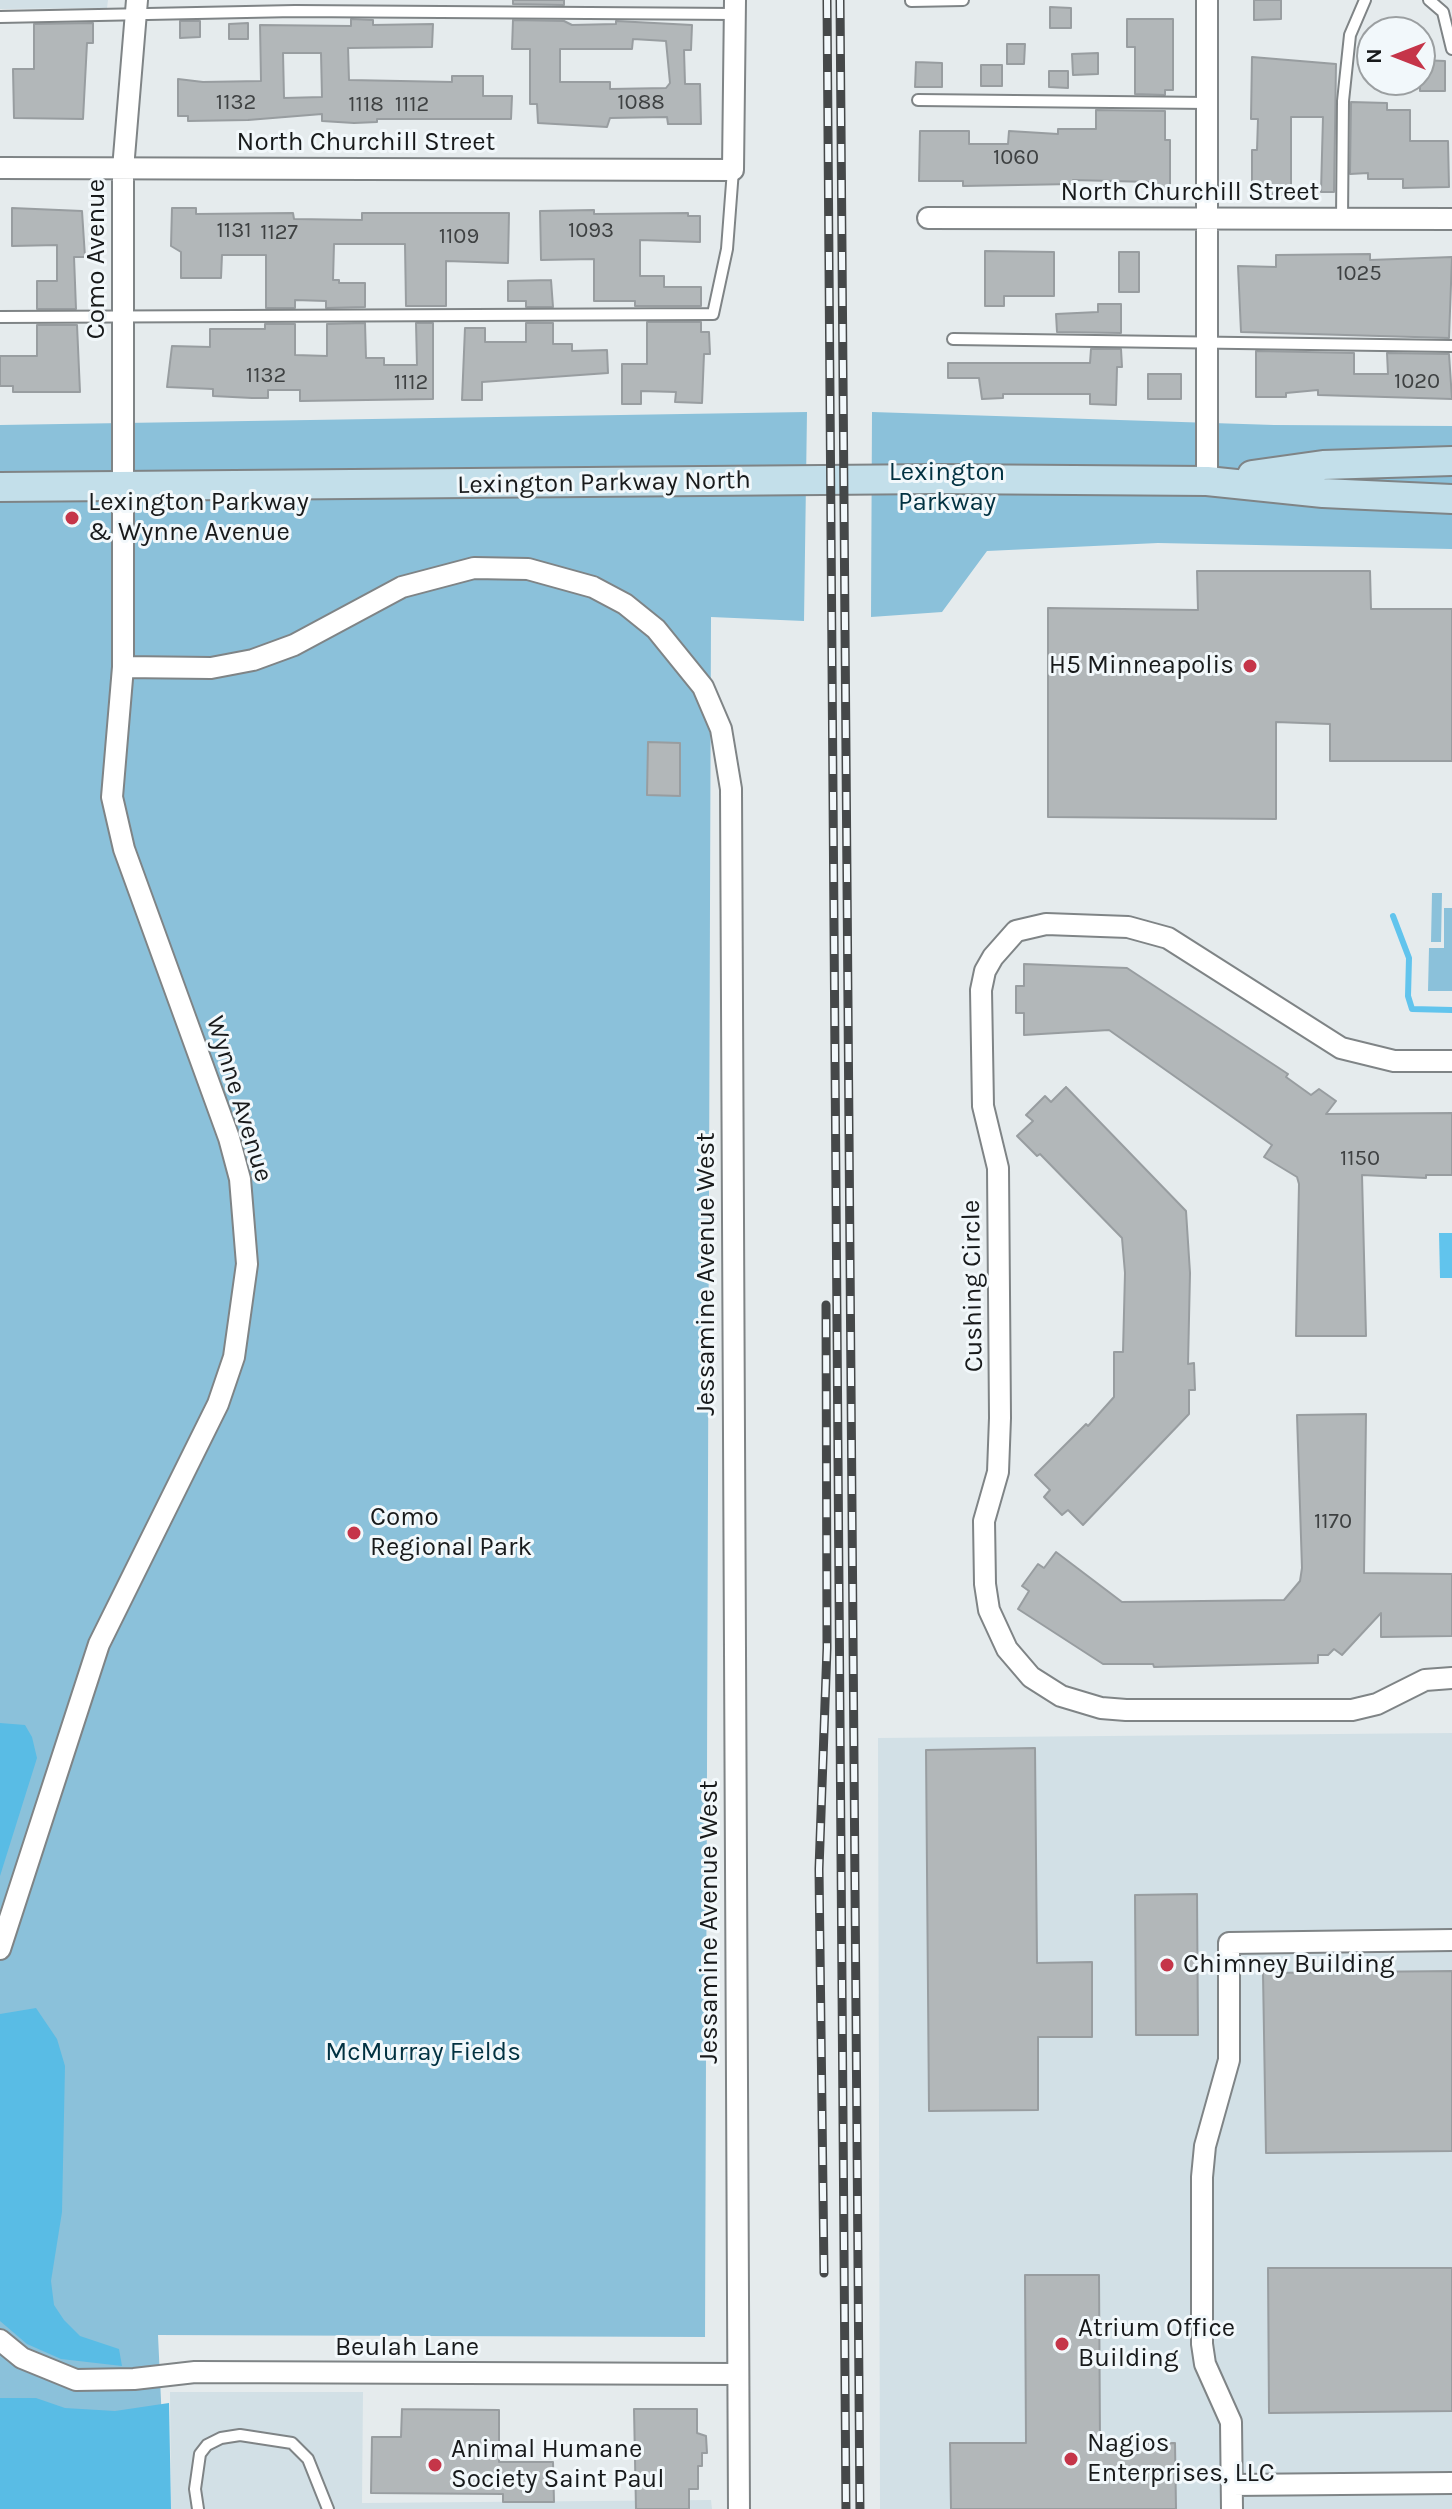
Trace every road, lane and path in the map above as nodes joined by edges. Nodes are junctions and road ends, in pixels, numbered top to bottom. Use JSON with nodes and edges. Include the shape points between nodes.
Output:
{"nodes":[{"id":1,"x":963,"y":0,"type":"edge"},
{"id":2,"x":1207,"y":0,"type":"edge"},
{"id":3,"x":1365,"y":0,"type":"edge"},
{"id":4,"x":1429,"y":0,"type":"edge"},
{"id":5,"x":911,"y":1,"type":"edge"},
{"id":6,"x":296,"y":6,"type":"edge"},
{"id":7,"x":136,"y":7,"type":"edge"},
{"id":8,"x":735,"y":7,"type":"edge"},
{"id":9,"x":0,"y":17,"type":"edge"},
{"id":10,"x":1452,"y":49,"type":"edge"},
{"id":11,"x":918,"y":100,"type":"dead end"},
{"id":12,"x":1209,"y":103,"type":"junction"},
{"id":13,"x":0,"y":168,"type":"edge"},
{"id":14,"x":123,"y":169,"type":"junction"},
{"id":15,"x":733,"y":170,"type":"junction"},
{"id":16,"x":928,"y":218,"type":"dead end"},
{"id":17,"x":1209,"y":219,"type":"junction"},
{"id":18,"x":1342,"y":219,"type":"junction"},
{"id":19,"x":1452,"y":219,"type":"edge"},
{"id":20,"x":0,"y":317,"type":"edge"},
{"id":21,"x":121,"y":317,"type":"junction"},
{"id":22,"x":953,"y":339,"type":"dead end"},
{"id":23,"x":1209,"y":344,"type":"junction"},
{"id":24,"x":1452,"y":346,"type":"edge"},
{"id":25,"x":1452,"y":461,"type":"edge"},
{"id":26,"x":1207,"y":481,"type":"junction"},
{"id":27,"x":0,"y":487,"type":"edge"},
{"id":28,"x":124,"y":487,"type":"junction"},
{"id":29,"x":1452,"y":499,"type":"edge"},
{"id":30,"x":124,"y":518,"type":"joint"},
{"id":31,"x":123,"y":667,"type":"junction"},
{"id":32,"x":1452,"y":1061,"type":"edge"},
{"id":33,"x":1452,"y":1678,"type":"edge"},
{"id":34,"x":1452,"y":1940,"type":"edge"},
{"id":35,"x":0,"y":1949,"type":"edge"},
{"id":36,"x":0,"y":2340,"type":"edge"},
{"id":37,"x":738,"y":2374,"type":"junction"},
{"id":38,"x":1452,"y":2483,"type":"edge"},
{"id":39,"x":1232,"y":2485,"type":"junction"},
{"id":40,"x":198,"y":2509,"type":"edge"},
{"id":41,"x":328,"y":2509,"type":"edge"},
{"id":42,"x":739,"y":2509,"type":"edge"},
{"id":43,"x":1232,"y":2509,"type":"edge"}],
"edges":[{"from":1,"to":5,"type":"lane"},
{"from":2,"to":12,"type":"street"},
{"from":3,"to":18,"type":"lane","via":[[1350,35],[1343,101]]},
{"from":4,"to":10,"type":"lane","via":[[1443,12]]},
{"from":6,"to":7,"type":"lane"},
{"from":6,"to":8,"type":"lane"},
{"from":7,"to":9,"type":"lane"},
{"from":7,"to":14,"type":"street","name":"Como Avenue"},
{"from":8,"to":15,"type":"street"},
{"from":11,"to":12,"type":"lane"},
{"from":12,"to":17,"type":"street"},
{"from":13,"to":14,"type":"street","name":"North Churchill Street"},
{"from":14,"to":15,"type":"street","name":"North Churchill Street"},
{"from":14,"to":21,"type":"street","name":"Como Avenue"},
{"from":15,"to":21,"type":"lane","via":[[727,249],[713,314]]},
{"from":16,"to":17,"type":"street","name":"North Churchill Street"},
{"from":17,"to":18,"type":"street","name":"North Churchill Street"},
{"from":17,"to":23,"type":"street"},
{"from":18,"to":19,"type":"street","name":"North Churchill Street"},
{"from":20,"to":21,"type":"lane"},
{"from":21,"to":28,"type":"street","name":"Como Avenue"},
{"from":22,"to":23,"type":"lane"},
{"from":23,"to":24,"type":"lane"},
{"from":23,"to":26,"type":"street"},
{"from":25,"to":26,"type":"main road","name":"Lexington Parkway North","via":[[1323,465]]},
{"from":26,"to":28,"type":"main road","name":"Lexington Parkway North"},
{"from":26,"to":29,"type":"main road","name":"Lexington Parkway North"},
{"from":27,"to":28,"type":"main road","name":"Lexington Parkway North"},
{"from":28,"to":30,"type":"street","name":"Como Avenue"},
{"from":30,"to":31,"type":"street","name":"Wynne Avenue"},
{"from":31,"to":35,"type":"street","name":"Wynne Avenue","via":[[112,797],[124,849],[198,1046],[240,1179],[247,1264],[234,1357],[218,1404],[99,1644]]},
{"from":31,"to":37,"type":"street","name":"Jessamine Avenue West","via":[[211,668],[253,660],[294,645],[402,587],[474,568],[528,569],[593,587],[656,629],[703,687],[721,729],[731,805]]},
{"from":32,"to":33,"type":"street","name":"Cushing Circle","via":[[1394,1061],[1341,1048],[1168,938],[1128,927],[1046,924],[1016,931],[993,957],[981,990],[983,1106],[998,1168],[1000,1418],[998,1472],[984,1521],[985,1584],[989,1610],[1007,1649],[1031,1677],[1061,1696],[1126,1710],[1352,1710],[1377,1704],[1414,1684]]},
{"from":34,"to":39,"type":"street","via":[[1229,1943],[1229,2060],[1205,2146],[1202,2177],[1202,2344],[1205,2364],[1231,2422]]},
{"from":36,"to":37,"type":"street","name":"Beulah Lane","via":[[22,2358],[76,2380],[195,2372]]},
{"from":37,"to":42,"type":"street","name":"Jessamine Avenue West"},
{"from":38,"to":39,"type":"street"},
{"from":39,"to":43,"type":"street"},
{"from":40,"to":41,"type":"lane","via":[[196,2465],[207,2445],[221,2438],[259,2435],[292,2443],[308,2459]]}]}
